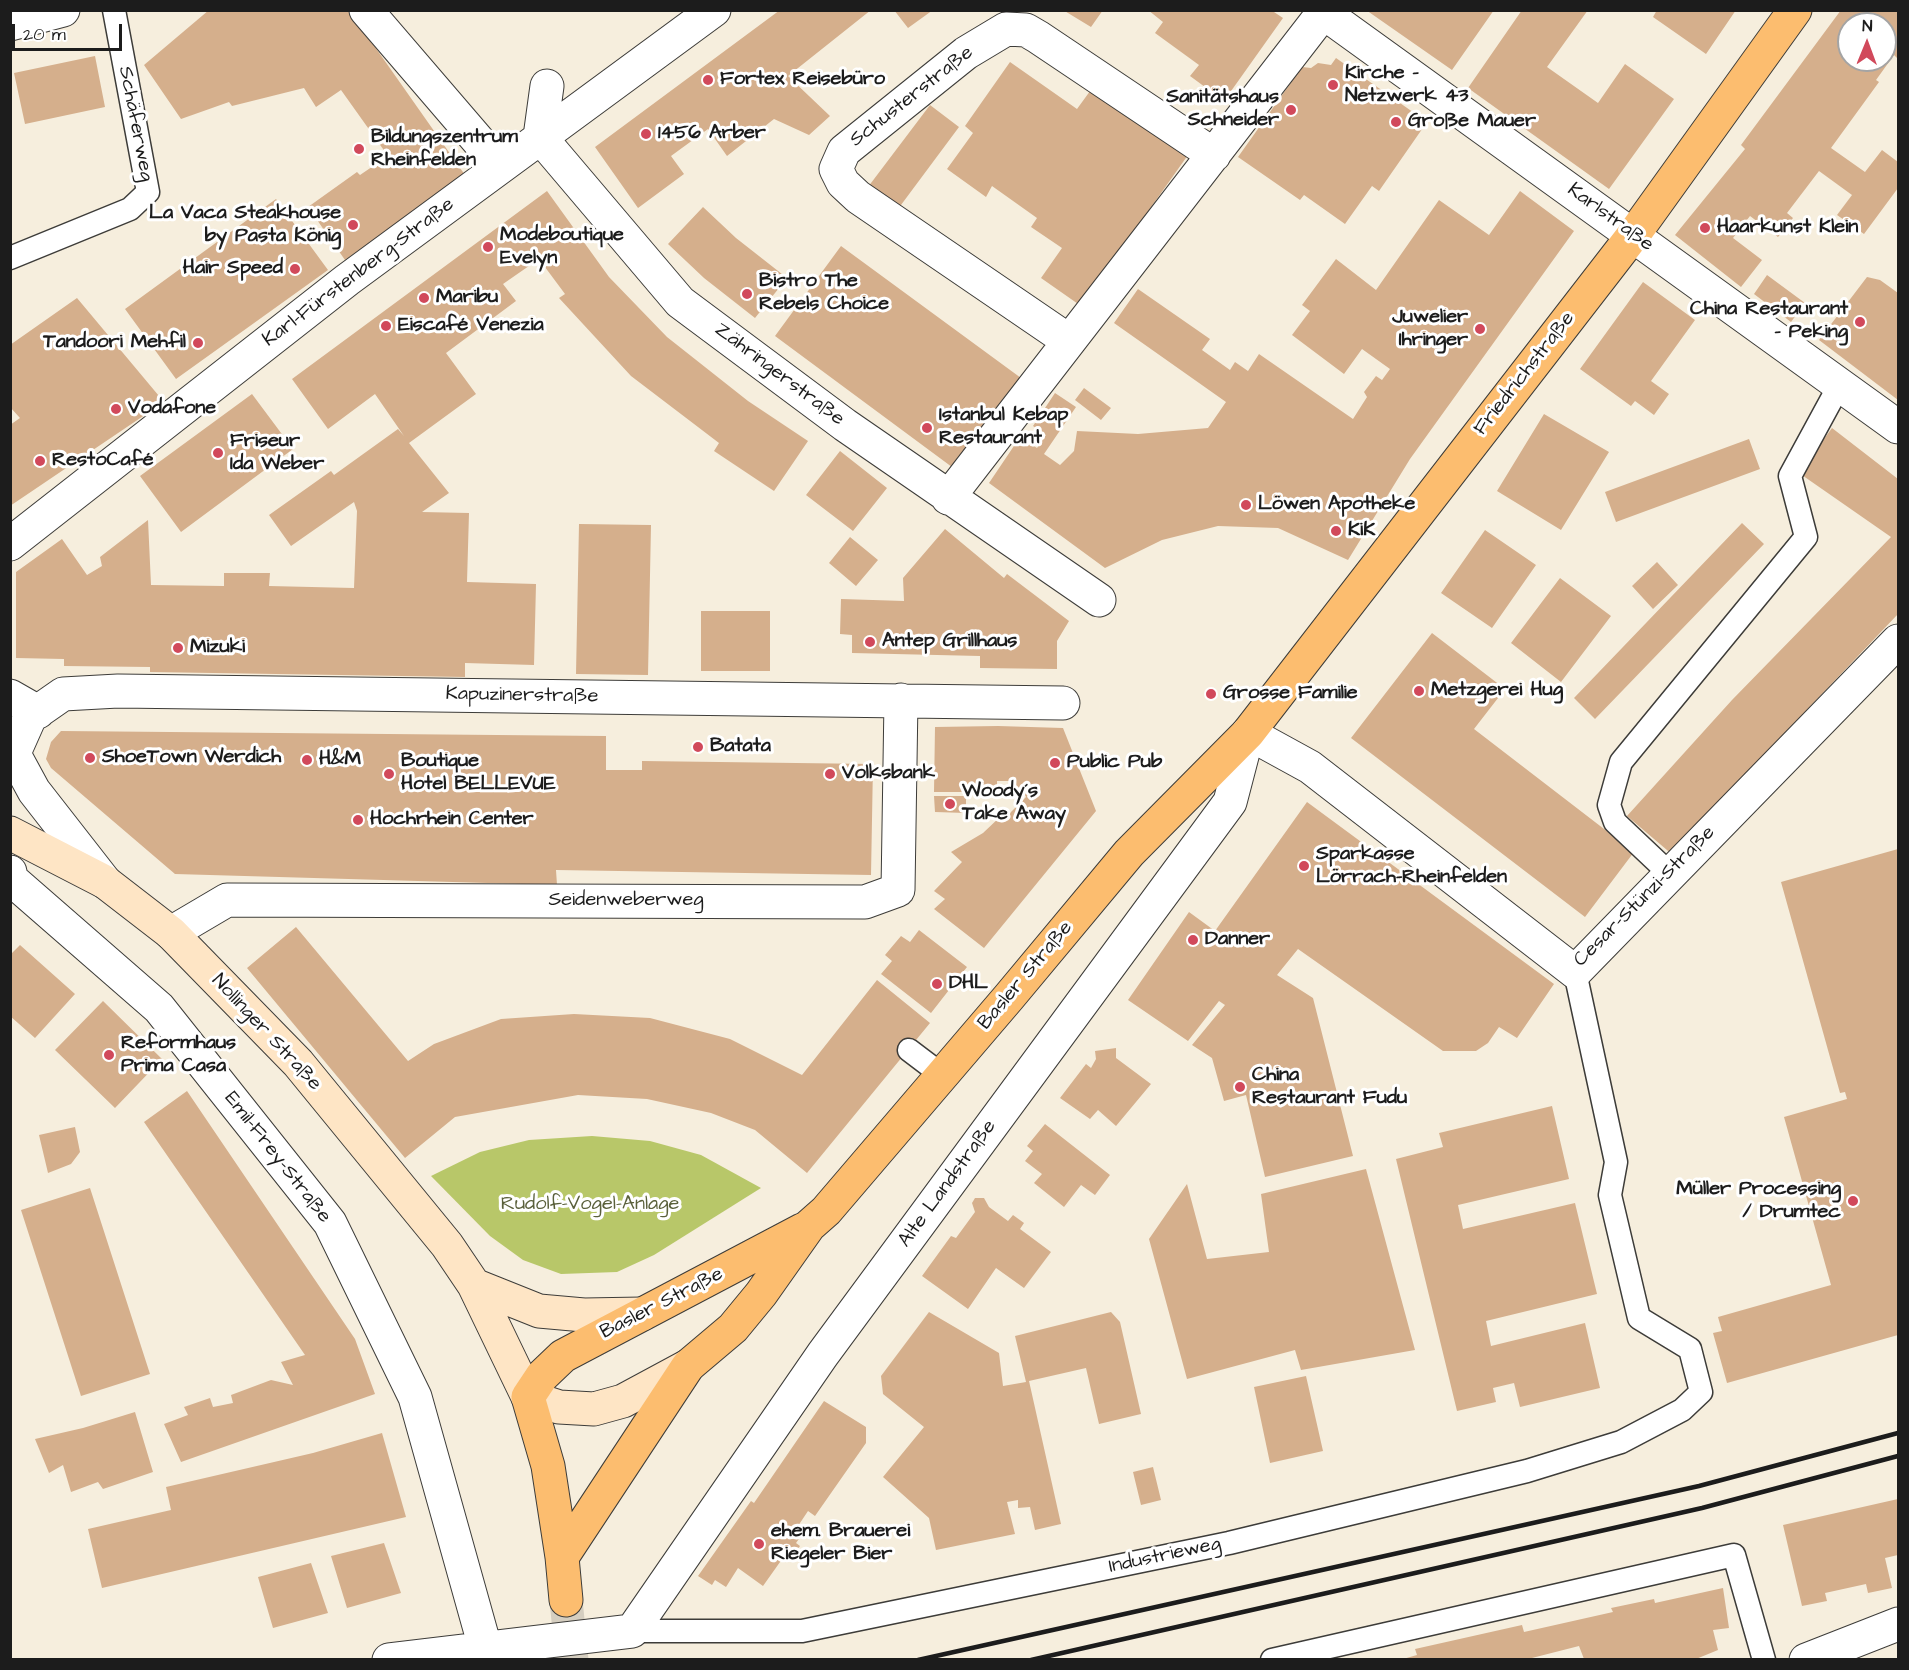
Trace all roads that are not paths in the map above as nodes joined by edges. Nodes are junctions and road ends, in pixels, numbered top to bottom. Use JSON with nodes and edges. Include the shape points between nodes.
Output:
{"nodes":[{"id":1,"x":63,"y":10,"type":"edge"},
{"id":2,"x":114,"y":10,"type":"edge"},
{"id":3,"x":366,"y":10,"type":"edge"},
{"id":4,"x":714,"y":10,"type":"edge"},
{"id":5,"x":1795,"y":10,"type":"edge"},
{"id":6,"x":1321,"y":12,"type":"edge"},
{"id":7,"x":10,"y":24,"type":"edge"},
{"id":8,"x":548,"y":86,"type":"dead end"},
{"id":9,"x":540,"y":137,"type":"junction"},
{"id":10,"x":1214,"y":155,"type":"junction"},
{"id":11,"x":500,"y":166,"type":"junction"},
{"id":12,"x":1634,"y":234,"type":"junction"},
{"id":13,"x":10,"y":258,"type":"edge"},
{"id":14,"x":1069,"y":341,"type":"junction"},
{"id":15,"x":1840,"y":384,"type":"junction"},
{"id":16,"x":1899,"y":427,"type":"edge"},
{"id":17,"x":948,"y":498,"type":"junction"},
{"id":18,"x":10,"y":544,"type":"edge"},
{"id":19,"x":1099,"y":600,"type":"dead end"},
{"id":20,"x":1899,"y":641,"type":"edge"},
{"id":21,"x":902,"y":700,"type":"junction"},
{"id":22,"x":1064,"y":703,"type":"dead end"},
{"id":23,"x":24,"y":704,"type":"edge"},
{"id":24,"x":1248,"y":733,"type":"junction"},
{"id":25,"x":13,"y":759,"type":"edge"},
{"id":26,"x":10,"y":833,"type":"edge"},
{"id":27,"x":10,"y":872,"type":"edge"},
{"id":28,"x":1670,"y":874,"type":"junction"},
{"id":29,"x":105,"y":882,"type":"junction"},
{"id":30,"x":171,"y":933,"type":"junction"},
{"id":31,"x":1575,"y":972,"type":"junction"},
{"id":32,"x":909,"y":1050,"type":"dead end"},
{"id":33,"x":942,"y":1075,"type":"junction"},
{"id":34,"x":809,"y":1226,"type":"junction"},
{"id":35,"x":474,"y":1285,"type":"junction"},
{"id":36,"x":642,"y":1314,"type":"junction"},
{"id":37,"x":688,"y":1366,"type":"junction"},
{"id":38,"x":528,"y":1397,"type":"junction"},
{"id":39,"x":562,"y":1557,"type":"junction"},
{"id":40,"x":566,"y":1600,"type":"tunnel mouth"},
{"id":41,"x":1899,"y":1624,"type":"edge"},
{"id":42,"x":632,"y":1631,"type":"junction"},
{"id":43,"x":485,"y":1647,"type":"junction"},
{"id":44,"x":389,"y":1659,"type":"edge"},
{"id":45,"x":1272,"y":1659,"type":"edge"},
{"id":46,"x":1764,"y":1659,"type":"edge"},
{"id":47,"x":1806,"y":1659,"type":"edge"}],
"edges":[{"from":1,"to":7,"type":"street"},
{"from":2,"to":13,"type":"lane","name":"Schäferweg","via":[[148,192],[130,209]]},
{"from":3,"to":11,"type":"street"},
{"from":4,"to":9,"type":"street","name":"Karl-Fürstenberg-Straße"},
{"from":5,"to":12,"type":"main road","name":"Friedrichstraße"},
{"from":6,"to":10,"type":"street"},
{"from":6,"to":12,"type":"street","name":"Karlstraße"},
{"from":8,"to":9,"type":"street"},
{"from":9,"to":11,"type":"street","name":"Karl-Fürstenberg-Straße"},
{"from":9,"to":17,"type":"street","name":"Zähringerstraße","via":[[680,302]]},
{"from":10,"to":14,"type":"street"},
{"from":10,"to":14,"type":"street","name":"Schusterstraße","via":[[1038,37],[1026,30],[1006,29],[966,53],[844,151],[836,169],[843,183],[858,197]]},
{"from":11,"to":18,"type":"street","name":"Karl-Fürstenberg-Straße","via":[[347,280]]},
{"from":12,"to":15,"type":"street","name":"Karlstraße"},
{"from":12,"to":24,"type":"main road","name":"Friedrichstraße"},
{"from":14,"to":17,"type":"street"},
{"from":15,"to":16,"type":"street","name":"Karlstraße"},
{"from":15,"to":28,"type":"lane","via":[[1790,476],[1806,537],[1621,762],[1609,805],[1615,822]]},
{"from":17,"to":19,"type":"street","name":"Zähringerstraße"},
{"from":20,"to":28,"type":"street","name":"Cesar-Stünzi-Straße"},
{"from":21,"to":22,"type":"street","name":"Kapuzinerstraße"},
{"from":21,"to":23,"type":"street","name":"Kapuzinerstraße","via":[[118,691],[63,694]]},
{"from":21,"to":30,"type":"street","name":"Seidenweberweg","via":[[898,890],[865,902],[226,900]]},
{"from":23,"to":25,"type":"street","name":"Kapuzinerstraße","via":[[30,717]]},
{"from":24,"to":31,"type":"street","name":"Cesar-Stünzi-Straße","via":[[1310,767]]},
{"from":24,"to":33,"type":"main road","name":"Basler Straße","via":[[1129,853]]},
{"from":24,"to":42,"type":"street","name":"Alte Landstraße","via":[[1230,802],[823,1354]]},
{"from":25,"to":29,"type":"street","name":"Kapuzinerstraße"},
{"from":26,"to":29,"type":"main road","name":"Nollinger Straße"},
{"from":27,"to":43,"type":"street","name":"Emil-Frey-Straße","via":[[11,879],[159,1008],[330,1223],[415,1397]]},
{"from":28,"to":31,"type":"street","name":"Cesar-Stünzi-Straße"},
{"from":29,"to":30,"type":"main road","name":"Nollinger Straße"},
{"from":30,"to":35,"type":"main road","name":"Nollinger Straße","via":[[298,1063],[440,1237]]},
{"from":31,"to":42,"type":"lane","name":"Industrieweg","via":[[1616,1162],[1610,1195],[1639,1318],[1689,1349],[1701,1392],[1682,1410],[1621,1442],[1527,1471],[1229,1543],[802,1631]]},
{"from":32,"to":33,"type":"lane"},
{"from":33,"to":34,"type":"main road","name":"Basler Straße"},
{"from":34,"to":36,"type":"main road","name":"Basler Straße"},
{"from":34,"to":37,"type":"main road","name":"Basler Straße","via":[[734,1328]]},
{"from":35,"to":36,"type":"main road","via":[[539,1311]]},
{"from":35,"to":38,"type":"main road","name":"Nollinger Straße"},
{"from":36,"to":38,"type":"main road","name":"Basler Straße","via":[[563,1356]]},
{"from":37,"to":38,"type":"main road","name":"Basler Straße","via":[[623,1401],[594,1409],[559,1407]]},
{"from":37,"to":39,"type":"main road","name":"Basler Straße"},
{"from":38,"to":39,"type":"main road","via":[[548,1466]]},
{"from":39,"to":40,"type":"main road"},
{"from":41,"to":47,"type":"street"},
{"from":42,"to":43,"type":"street"},
{"from":43,"to":44,"type":"street"},
{"from":45,"to":46,"type":"lane","via":[[1734,1555]]}]}
